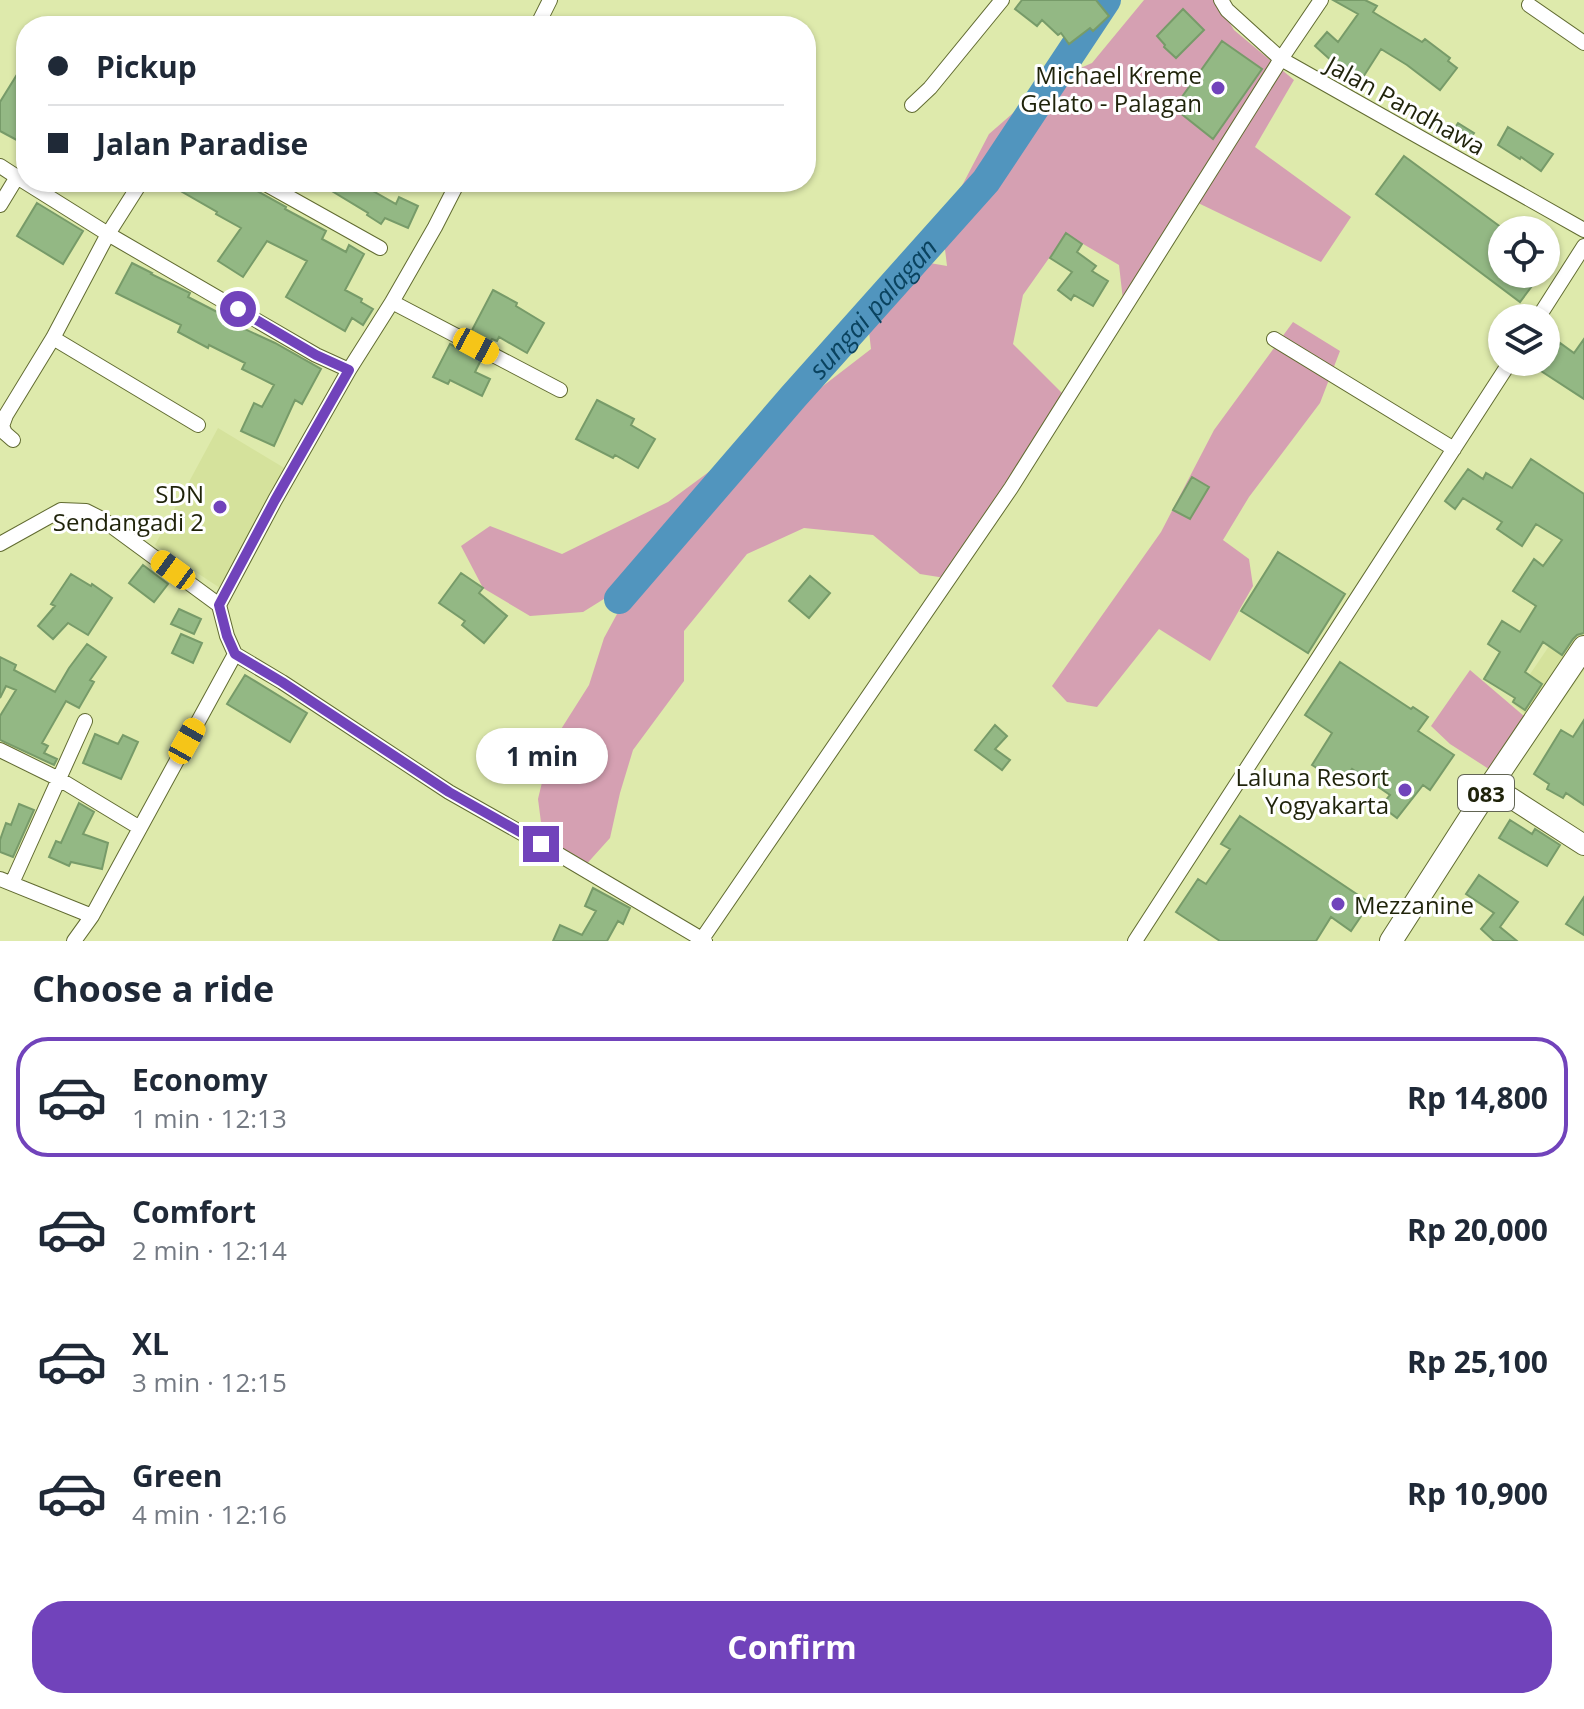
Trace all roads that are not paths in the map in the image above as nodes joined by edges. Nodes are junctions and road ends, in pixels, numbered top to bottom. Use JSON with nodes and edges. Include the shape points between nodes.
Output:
{"nodes":[{"id":1,"x":1002,"y":0,"type":"edge"},
{"id":2,"x":1221,"y":0,"type":"edge"},
{"id":3,"x":1321,"y":0,"type":"edge"},
{"id":4,"x":1529,"y":5,"type":"dead end"},
{"id":5,"x":1584,"y":43,"type":"edge"},
{"id":6,"x":1281,"y":59,"type":"junction"},
{"id":7,"x":912,"y":105,"type":"dead end"},
{"id":8,"x":16,"y":179,"type":"edge"},
{"id":9,"x":41,"y":192,"type":"edge"},
{"id":10,"x":135,"y":192,"type":"edge"},
{"id":11,"x":280,"y":192,"type":"edge"},
{"id":12,"x":453,"y":192,"type":"edge"},
{"id":13,"x":0,"y":205,"type":"edge"},
{"id":14,"x":1584,"y":230,"type":"edge"},
{"id":15,"x":108,"y":234,"type":"junction"},
{"id":16,"x":1584,"y":246,"type":"edge"},
{"id":17,"x":380,"y":248,"type":"dead end"},
{"id":18,"x":392,"y":302,"type":"junction"},
{"id":19,"x":1547,"y":304,"type":"edge"},
{"id":20,"x":53,"y":338,"type":"junction"},
{"id":21,"x":1274,"y":339,"type":"dead end"},
{"id":22,"x":349,"y":370,"type":"junction"},
{"id":23,"x":1501,"y":376,"type":"edge"},
{"id":24,"x":560,"y":390,"type":"dead end"},
{"id":25,"x":198,"y":425,"type":"dead end"},
{"id":26,"x":13,"y":440,"type":"dead end"},
{"id":27,"x":1454,"y":449,"type":"junction"},
{"id":28,"x":0,"y":544,"type":"edge"},
{"id":29,"x":219,"y":605,"type":"junction"},
{"id":30,"x":1584,"y":647,"type":"edge"},
{"id":31,"x":235,"y":654,"type":"junction"},
{"id":32,"x":85,"y":721,"type":"dead end"},
{"id":33,"x":0,"y":750,"type":"edge"},
{"id":34,"x":59,"y":779,"type":"junction"},
{"id":35,"x":1491,"y":785,"type":"junction"},
{"id":36,"x":140,"y":828,"type":"junction"},
{"id":37,"x":1584,"y":845,"type":"edge"},
{"id":38,"x":6,"y":881,"type":"edge"},
{"id":39,"x":92,"y":916,"type":"junction"},
{"id":40,"x":703,"y":940,"type":"edge"},
{"id":41,"x":74,"y":941,"type":"edge"},
{"id":42,"x":1135,"y":941,"type":"edge"},
{"id":43,"x":1391,"y":941,"type":"edge"}],
"edges":[{"from":1,"to":7,"type":"street"},
{"from":2,"to":6,"type":"street","name":"Jalan Pandhawa"},
{"from":3,"to":6,"type":"street"},
{"from":4,"to":5,"type":"street"},
{"from":6,"to":14,"type":"street","name":"Jalan Pandhawa"},
{"from":6,"to":40,"type":"street","via":[[1011,488]]},
{"from":8,"to":13,"type":"street"},
{"from":9,"to":15,"type":"street"},
{"from":10,"to":15,"type":"street"},
{"from":11,"to":17,"type":"street"},
{"from":12,"to":18,"type":"street"},
{"from":15,"to":20,"type":"street"},
{"from":15,"to":22,"type":"street"},
{"from":16,"to":19,"type":"street"},
{"from":18,"to":22,"type":"street"},
{"from":18,"to":24,"type":"street"},
{"from":20,"to":25,"type":"street"},
{"from":20,"to":26,"type":"street","via":[[6,415],[2,426]]},
{"from":21,"to":27,"type":"street"},
{"from":22,"to":29,"type":"street"},
{"from":23,"to":27,"type":"street"},
{"from":27,"to":42,"type":"street"},
{"from":28,"to":29,"type":"street","via":[[61,510],[86,511]]},
{"from":29,"to":31,"type":"street"},
{"from":30,"to":35,"type":"main road","number":"083"},
{"from":31,"to":36,"type":"street"},
{"from":31,"to":40,"type":"street","via":[[449,792]]},
{"from":32,"to":34,"type":"street"},
{"from":33,"to":34,"type":"street"},
{"from":34,"to":36,"type":"street"},
{"from":34,"to":38,"type":"street"},
{"from":35,"to":37,"type":"main road"},
{"from":35,"to":43,"type":"main road","number":"083"},
{"from":36,"to":39,"type":"street"},
{"from":38,"to":39,"type":"street"},
{"from":39,"to":41,"type":"street"}]}
